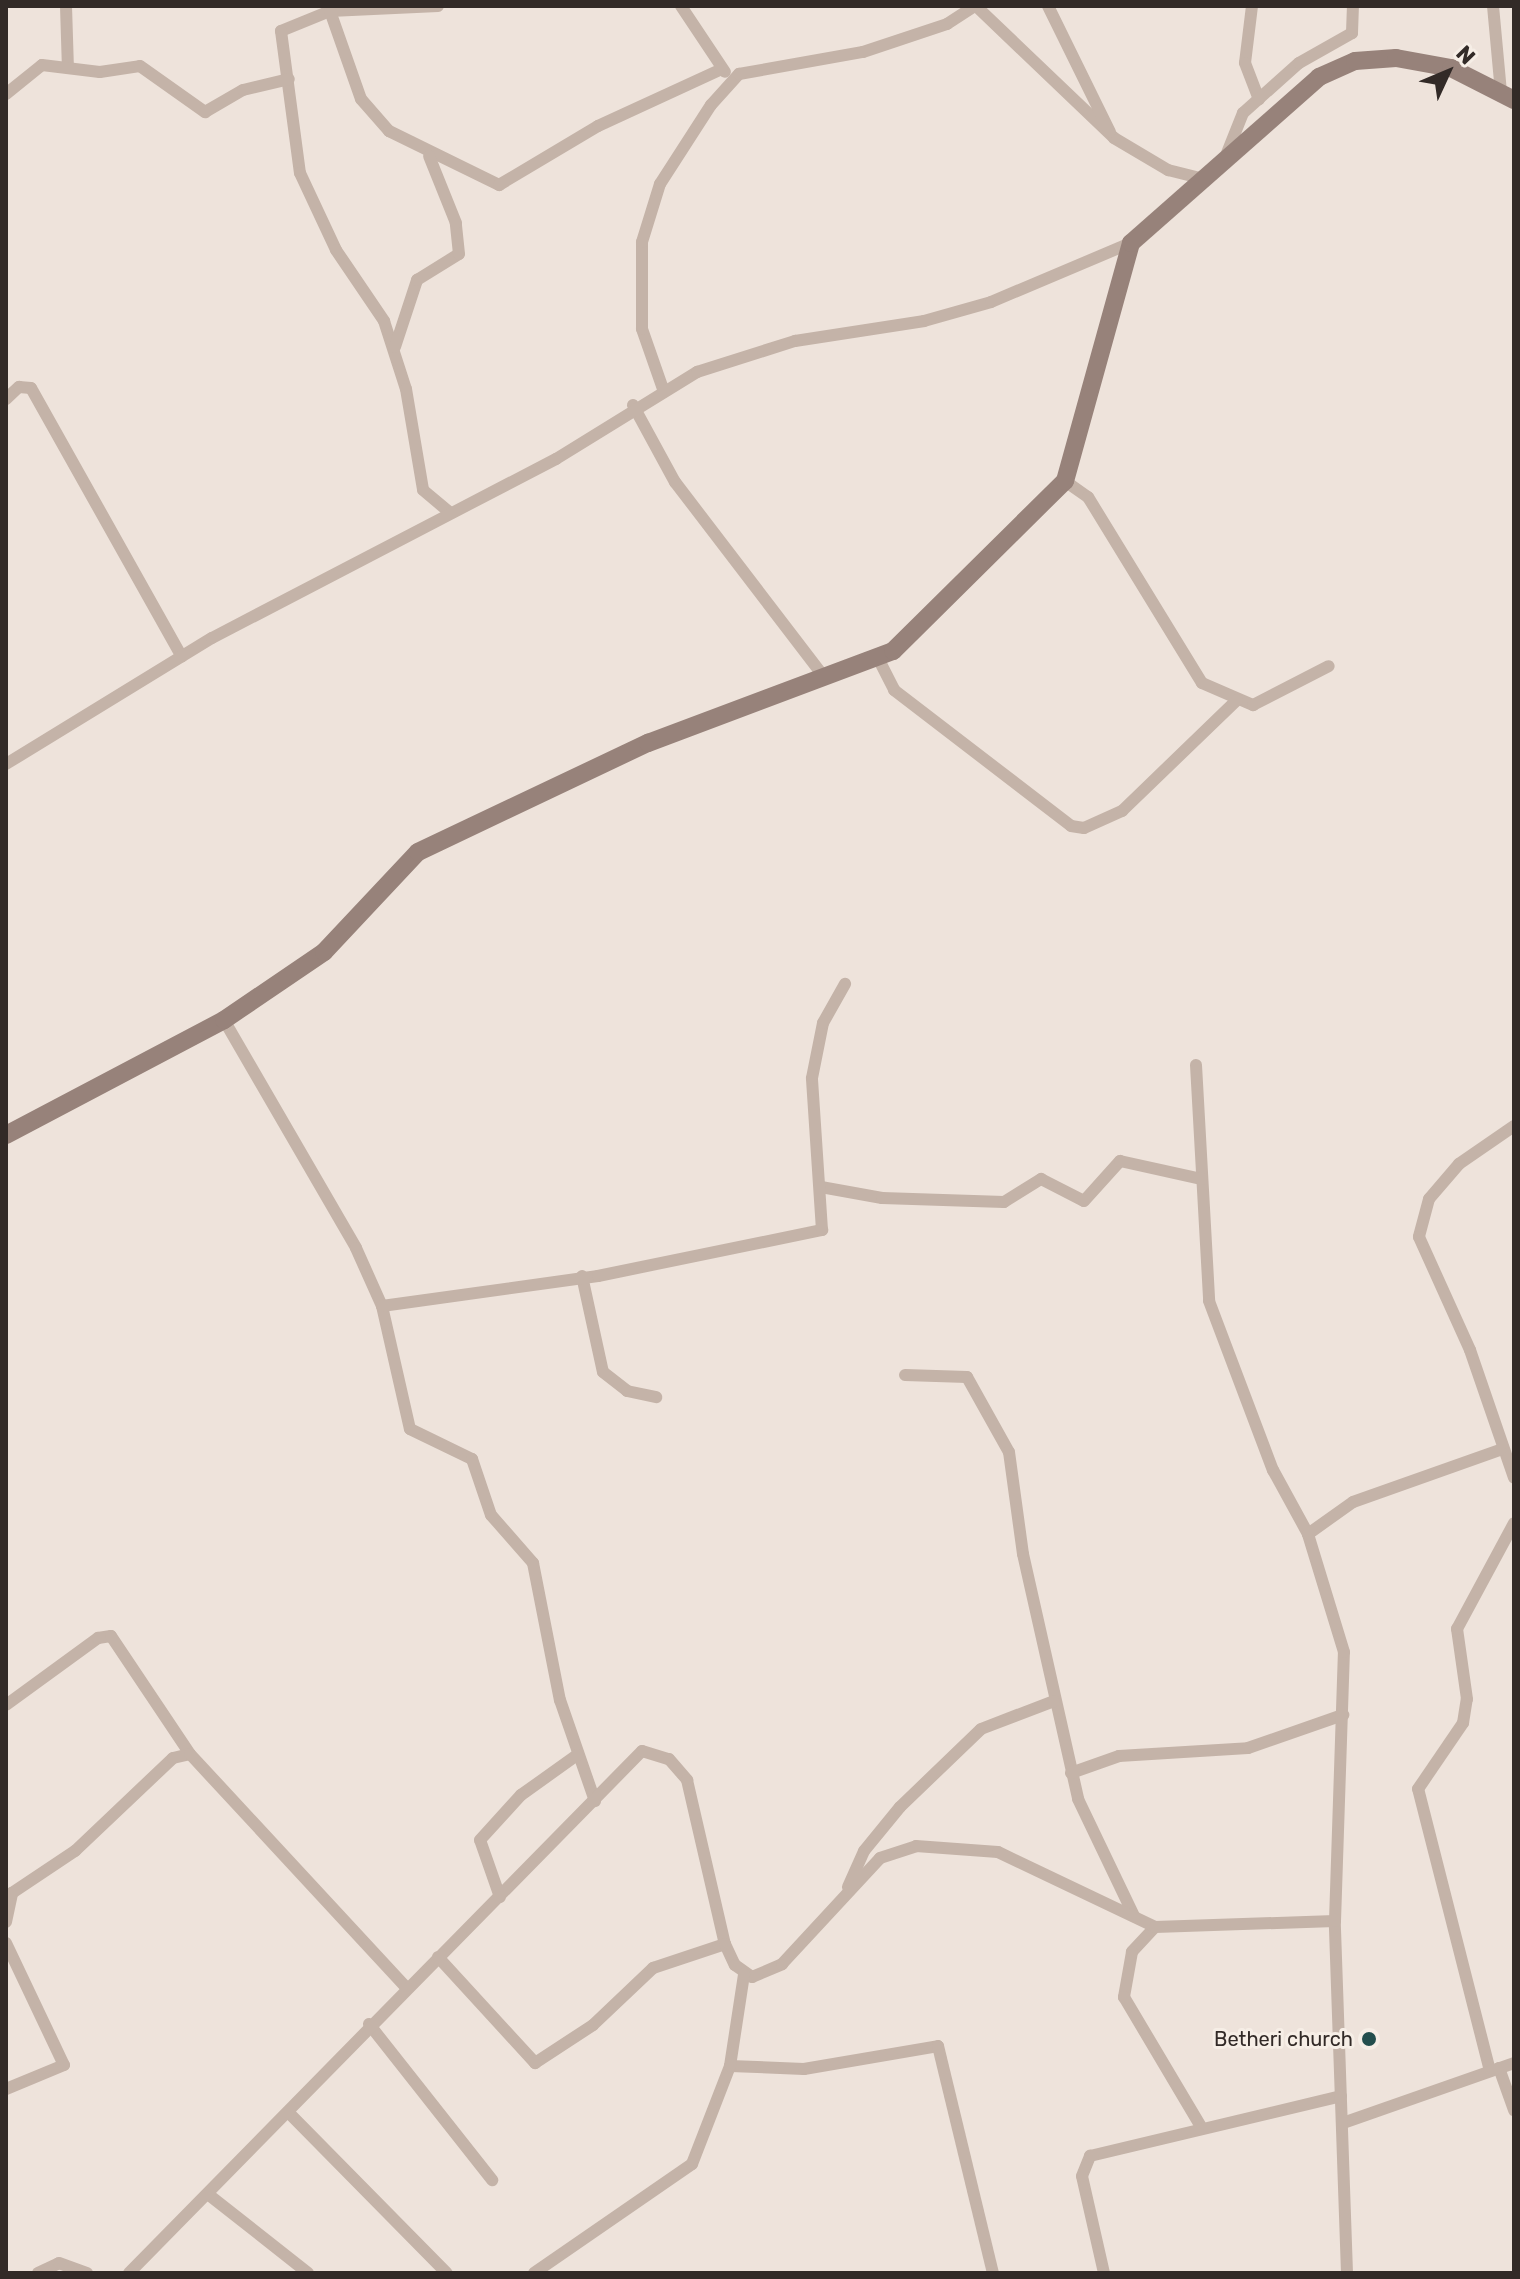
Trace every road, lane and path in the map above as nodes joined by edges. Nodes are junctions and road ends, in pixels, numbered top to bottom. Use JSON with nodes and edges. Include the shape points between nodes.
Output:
{"nodes":[{"id":1,"x":66,"y":6,"type":"edge"},
{"id":2,"x":438,"y":6,"type":"edge"},
{"id":3,"x":681,"y":6,"type":"edge"},
{"id":4,"x":976,"y":6,"type":"edge"},
{"id":5,"x":1048,"y":6,"type":"edge"},
{"id":6,"x":1252,"y":6,"type":"edge"},
{"id":7,"x":1353,"y":6,"type":"edge"},
{"id":8,"x":1493,"y":6,"type":"edge"},
{"id":9,"x":330,"y":11,"type":"junction"},
{"id":10,"x":68,"y":68,"type":"junction"},
{"id":11,"x":722,"y":69,"type":"junction"},
{"id":12,"x":289,"y":79,"type":"junction"},
{"id":13,"x":732,"y":81,"type":"junction"},
{"id":14,"x":6,"y":94,"type":"edge"},
{"id":15,"x":1507,"y":96,"type":"edge"},
{"id":16,"x":1259,"y":99,"type":"junction"},
{"id":17,"x":1114,"y":138,"type":"junction"},
{"id":18,"x":1227,"y":153,"type":"junction"},
{"id":19,"x":429,"y":156,"type":"junction"},
{"id":20,"x":1200,"y":178,"type":"junction"},
{"id":21,"x":1131,"y":243,"type":"junction"},
{"id":22,"x":394,"y":348,"type":"junction"},
{"id":23,"x":663,"y":389,"type":"junction"},
{"id":24,"x":6,"y":399,"type":"edge"},
{"id":25,"x":633,"y":405,"type":"junction"},
{"id":26,"x":1065,"y":481,"type":"junction"},
{"id":27,"x":449,"y":512,"type":"junction"},
{"id":28,"x":182,"y":657,"type":"junction"},
{"id":29,"x":879,"y":660,"type":"junction"},
{"id":30,"x":1329,"y":666,"type":"dead end"},
{"id":31,"x":824,"y":677,"type":"junction"},
{"id":32,"x":1237,"y":700,"type":"junction"},
{"id":33,"x":6,"y":764,"type":"edge"},
{"id":34,"x":845,"y":984,"type":"dead end"},
{"id":35,"x":224,"y":1020,"type":"junction"},
{"id":36,"x":1196,"y":1065,"type":"dead end"},
{"id":37,"x":1514,"y":1126,"type":"edge"},
{"id":38,"x":6,"y":1135,"type":"edge"},
{"id":39,"x":1202,"y":1179,"type":"junction"},
{"id":40,"x":821,"y":1187,"type":"junction"},
{"id":41,"x":582,"y":1276,"type":"junction"},
{"id":42,"x":382,"y":1306,"type":"junction"},
{"id":43,"x":905,"y":1375,"type":"dead end"},
{"id":44,"x":656,"y":1397,"type":"dead end"},
{"id":45,"x":1500,"y":1450,"type":"junction"},
{"id":46,"x":1514,"y":1478,"type":"edge"},
{"id":47,"x":1514,"y":1523,"type":"edge"},
{"id":48,"x":1308,"y":1534,"type":"junction"},
{"id":49,"x":1054,"y":1701,"type":"junction"},
{"id":50,"x":6,"y":1705,"type":"edge"},
{"id":51,"x":1343,"y":1715,"type":"junction"},
{"id":52,"x":190,"y":1754,"type":"junction"},
{"id":53,"x":577,"y":1755,"type":"junction"},
{"id":54,"x":1071,"y":1773,"type":"junction"},
{"id":55,"x":595,"y":1801,"type":"junction"},
{"id":56,"x":847,"y":1890,"type":"junction"},
{"id":57,"x":500,"y":1897,"type":"junction"},
{"id":58,"x":1135,"y":1918,"type":"junction"},
{"id":59,"x":1335,"y":1921,"type":"junction"},
{"id":60,"x":6,"y":1922,"type":"edge"},
{"id":61,"x":1155,"y":1927,"type":"junction"},
{"id":62,"x":6,"y":1943,"type":"edge"},
{"id":63,"x":725,"y":1944,"type":"junction"},
{"id":64,"x":438,"y":1957,"type":"junction"},
{"id":65,"x":744,"y":1974,"type":"junction"},
{"id":66,"x":405,"y":1986,"type":"junction"},
{"id":67,"x":369,"y":2024,"type":"junction"},
{"id":68,"x":1514,"y":2063,"type":"edge"},
{"id":69,"x":730,"y":2066,"type":"junction"},
{"id":70,"x":1495,"y":2069,"type":"junction"},
{"id":71,"x":6,"y":2089,"type":"edge"},
{"id":72,"x":1341,"y":2096,"type":"junction"},
{"id":73,"x":1514,"y":2110,"type":"edge"},
{"id":74,"x":288,"y":2112,"type":"junction"},
{"id":75,"x":1343,"y":2123,"type":"junction"},
{"id":76,"x":1200,"y":2125,"type":"junction"},
{"id":77,"x":492,"y":2180,"type":"dead end"},
{"id":78,"x":209,"y":2195,"type":"junction"},
{"id":79,"x":38,"y":2273,"type":"edge"},
{"id":80,"x":87,"y":2273,"type":"edge"},
{"id":81,"x":129,"y":2273,"type":"edge"},
{"id":82,"x":308,"y":2273,"type":"edge"},
{"id":83,"x":447,"y":2273,"type":"edge"},
{"id":84,"x":534,"y":2273,"type":"edge"},
{"id":85,"x":993,"y":2273,"type":"edge"},
{"id":86,"x":1104,"y":2273,"type":"edge"},
{"id":87,"x":1347,"y":2273,"type":"edge"}],
"edges":[{"from":1,"to":10,"type":"street"},
{"from":2,"to":9,"type":"street"},
{"from":3,"to":11,"type":"street"},
{"from":4,"to":13,"type":"street","via":[[947,24],[863,52],[751,70]]},
{"from":4,"to":17,"type":"street"},
{"from":5,"to":17,"type":"street"},
{"from":6,"to":16,"type":"street","via":[[1245,63]]},
{"from":7,"to":16,"type":"street","via":[[1355,25],[1345,41],[1299,63]]},
{"from":8,"to":15,"type":"street"},
{"from":9,"to":12,"type":"street","via":[[284,25]]},
{"from":9,"to":19,"type":"street","via":[[361,99],[389,131]]},
{"from":10,"to":12,"type":"street","via":[[147,67],[202,112],[243,90]]},
{"from":10,"to":14,"type":"street","via":[[31,70]]},
{"from":11,"to":13,"type":"street"},
{"from":11,"to":19,"type":"street","via":[[598,126],[507,184]]},
{"from":12,"to":22,"type":"street","via":[[305,186]]},
{"from":13,"to":23,"type":"street","via":[[694,127],[648,212],[637,295]]},
{"from":15,"to":18,"type":"street","via":[[1421,61],[1355,61],[1319,77]]},
{"from":16,"to":18,"type":"street","via":[[1236,121]]},
{"from":17,"to":20,"type":"street","via":[[1168,170]]},
{"from":18,"to":20,"type":"street"},
{"from":19,"to":22,"type":"street","via":[[456,223],[459,254],[417,280]]},
{"from":20,"to":21,"type":"street"},
{"from":21,"to":23,"type":"street","via":[[991,302],[739,355]]},
{"from":21,"to":26,"type":"street"},
{"from":22,"to":27,"type":"street","via":[[420,481]]},
{"from":23,"to":25,"type":"street"},
{"from":24,"to":28,"type":"street","via":[[19,387],[31,388]]},
{"from":25,"to":27,"type":"street","via":[[556,459]]},
{"from":25,"to":31,"type":"street","via":[[675,482]]},
{"from":26,"to":29,"type":"street"},
{"from":26,"to":32,"type":"street","via":[[1088,497],[1195,676]]},
{"from":27,"to":28,"type":"street"},
{"from":28,"to":33,"type":"street"},
{"from":29,"to":31,"type":"street"},
{"from":29,"to":32,"type":"street","via":[[904,698],[1071,826],[1084,828],[1122,811]]},
{"from":30,"to":32,"type":"street","via":[[1259,705]]},
{"from":31,"to":35,"type":"street","via":[[606,761],[409,856],[334,944]]},
{"from":34,"to":40,"type":"street","via":[[823,1023],[812,1078]]},
{"from":35,"to":38,"type":"street"},
{"from":35,"to":42,"type":"street"},
{"from":36,"to":39,"type":"street"},
{"from":37,"to":45,"type":"street","via":[[1459,1164],[1429,1199],[1419,1237],[1470,1350]]},
{"from":39,"to":40,"type":"street","via":[[1120,1161],[1084,1201],[1041,1179],[1004,1202],[882,1198]]},
{"from":39,"to":48,"type":"street","via":[[1209,1301],[1273,1470]]},
{"from":40,"to":41,"type":"street","via":[[820,1232]]},
{"from":41,"to":42,"type":"street"},
{"from":41,"to":44,"type":"street","via":[[603,1372],[627,1391]]},
{"from":42,"to":53,"type":"street","via":[[410,1429],[472,1459],[491,1515],[533,1563]]},
{"from":43,"to":49,"type":"street","via":[[967,1377],[1009,1452]]},
{"from":45,"to":46,"type":"street"},
{"from":45,"to":48,"type":"street","via":[[1353,1502]]},
{"from":47,"to":70,"type":"street","via":[[1457,1629],[1467,1699],[1463,1723],[1418,1789]]},
{"from":48,"to":51,"type":"street","via":[[1344,1652]]},
{"from":49,"to":54,"type":"street"},
{"from":49,"to":56,"type":"street","via":[[981,1729],[892,1816],[864,1851]]},
{"from":50,"to":52,"type":"street","via":[[88,1644],[111,1636]]},
{"from":51,"to":54,"type":"street","via":[[1248,1748],[1119,1756]]},
{"from":51,"to":59,"type":"street"},
{"from":52,"to":60,"type":"street","via":[[173,1758],[75,1851],[12,1893]]},
{"from":52,"to":66,"type":"street"},
{"from":53,"to":55,"type":"street"},
{"from":53,"to":57,"type":"street","via":[[521,1795],[480,1840]]},
{"from":54,"to":58,"type":"street","via":[[1107,1873]]},
{"from":55,"to":57,"type":"street"},
{"from":55,"to":63,"type":"street","via":[[642,1751],[677,1767],[699,1814]]},
{"from":56,"to":58,"type":"street","via":[[888,1854],[969,1846],[1032,1864]]},
{"from":56,"to":65,"type":"street","via":[[782,1964],[761,1977]]},
{"from":57,"to":64,"type":"street"},
{"from":58,"to":61,"type":"street"},
{"from":59,"to":61,"type":"street"},
{"from":59,"to":72,"type":"street"},
{"from":61,"to":76,"type":"street","via":[[1132,1952],[1124,1997]]},
{"from":62,"to":71,"type":"street","via":[[64,2065]]},
{"from":63,"to":64,"type":"street","via":[[653,1968],[593,2025],[535,2063]]},
{"from":63,"to":65,"type":"street"},
{"from":64,"to":66,"type":"street"},
{"from":65,"to":69,"type":"street"},
{"from":66,"to":67,"type":"street"},
{"from":67,"to":74,"type":"street"},
{"from":67,"to":77,"type":"street"},
{"from":68,"to":70,"type":"street"},
{"from":69,"to":84,"type":"street","via":[[692,2164]]},
{"from":69,"to":85,"type":"street","via":[[804,2069],[938,2046]]},
{"from":70,"to":73,"type":"street"},
{"from":70,"to":75,"type":"street"},
{"from":72,"to":75,"type":"street"},
{"from":72,"to":76,"type":"street"},
{"from":74,"to":78,"type":"street"},
{"from":74,"to":83,"type":"street"},
{"from":75,"to":87,"type":"street"},
{"from":76,"to":86,"type":"street","via":[[1115,2144],[1084,2161],[1087,2210]]},
{"from":78,"to":81,"type":"street"},
{"from":78,"to":82,"type":"street"},
{"from":79,"to":80,"type":"street","via":[[59,2263]]}]}
